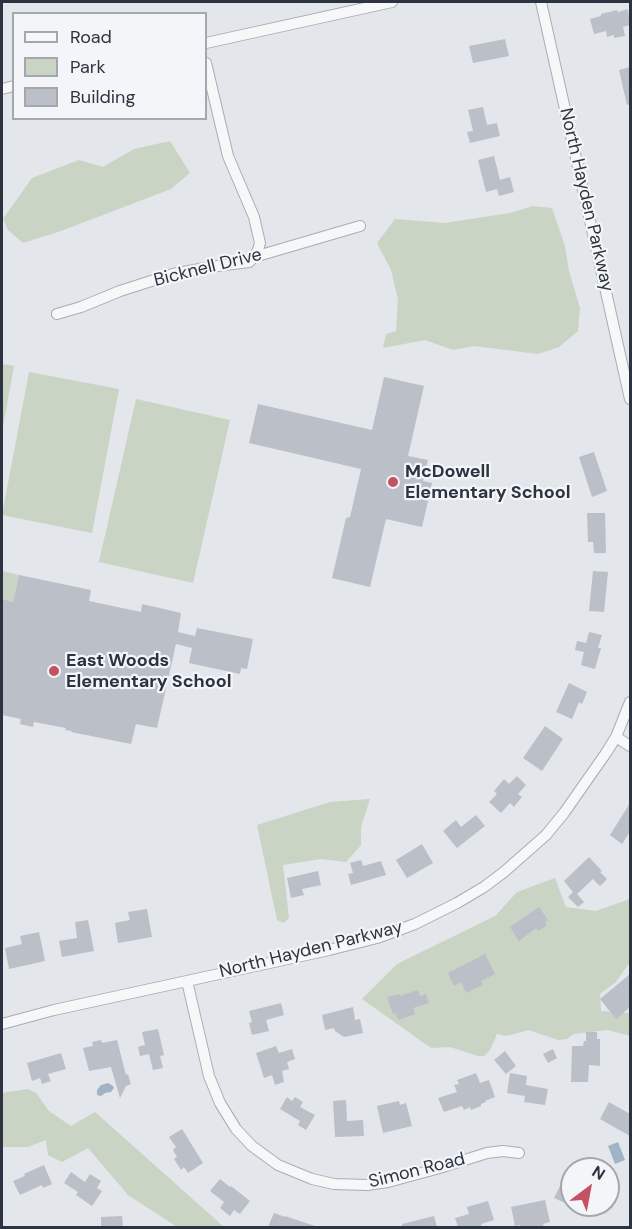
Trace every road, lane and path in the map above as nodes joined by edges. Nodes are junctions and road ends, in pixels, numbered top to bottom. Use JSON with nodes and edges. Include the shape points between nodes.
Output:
{"nodes":[{"id":1,"x":392,"y":2,"type":"edge"},
{"id":2,"x":541,"y":2,"type":"edge"},
{"id":3,"x":207,"y":43,"type":"edge"},
{"id":4,"x":207,"y":67,"type":"edge"},
{"id":5,"x":360,"y":226,"type":"dead end"},
{"id":6,"x":254,"y":257,"type":"junction"},
{"id":7,"x":57,"y":314,"type":"dead end"},
{"id":8,"x":630,"y":399,"type":"edge"},
{"id":9,"x":630,"y":702,"type":"edge"},
{"id":10,"x":616,"y":737,"type":"junction"},
{"id":11,"x":630,"y":746,"type":"edge"},
{"id":12,"x":187,"y":981,"type":"junction"},
{"id":13,"x":2,"y":1024,"type":"edge"},
{"id":14,"x":519,"y":1153,"type":"dead end"}],
"edges":[{"from":1,"to":3,"type":"street"},
{"from":2,"to":8,"type":"street","name":"North Hayden Parkway"},
{"from":4,"to":6,"type":"street","via":[[228,156],[254,217],[260,243]]},
{"from":5,"to":6,"type":"street","name":"Bicknell Drive"},
{"from":6,"to":7,"type":"street","name":"Bicknell Drive","via":[[249,262],[173,274]]},
{"from":9,"to":10,"type":"street","name":"North Hayden Parkway"},
{"from":10,"to":11,"type":"street"},
{"from":10,"to":12,"type":"street","name":"North Hayden Parkway","via":[[546,835],[504,872],[457,903],[377,938]]},
{"from":12,"to":13,"type":"street","name":"North Hayden Parkway"},
{"from":12,"to":14,"type":"street","name":"Simon Road","via":[[209,1076],[220,1103],[236,1129],[278,1165],[334,1184],[367,1185],[487,1153]]}]}
